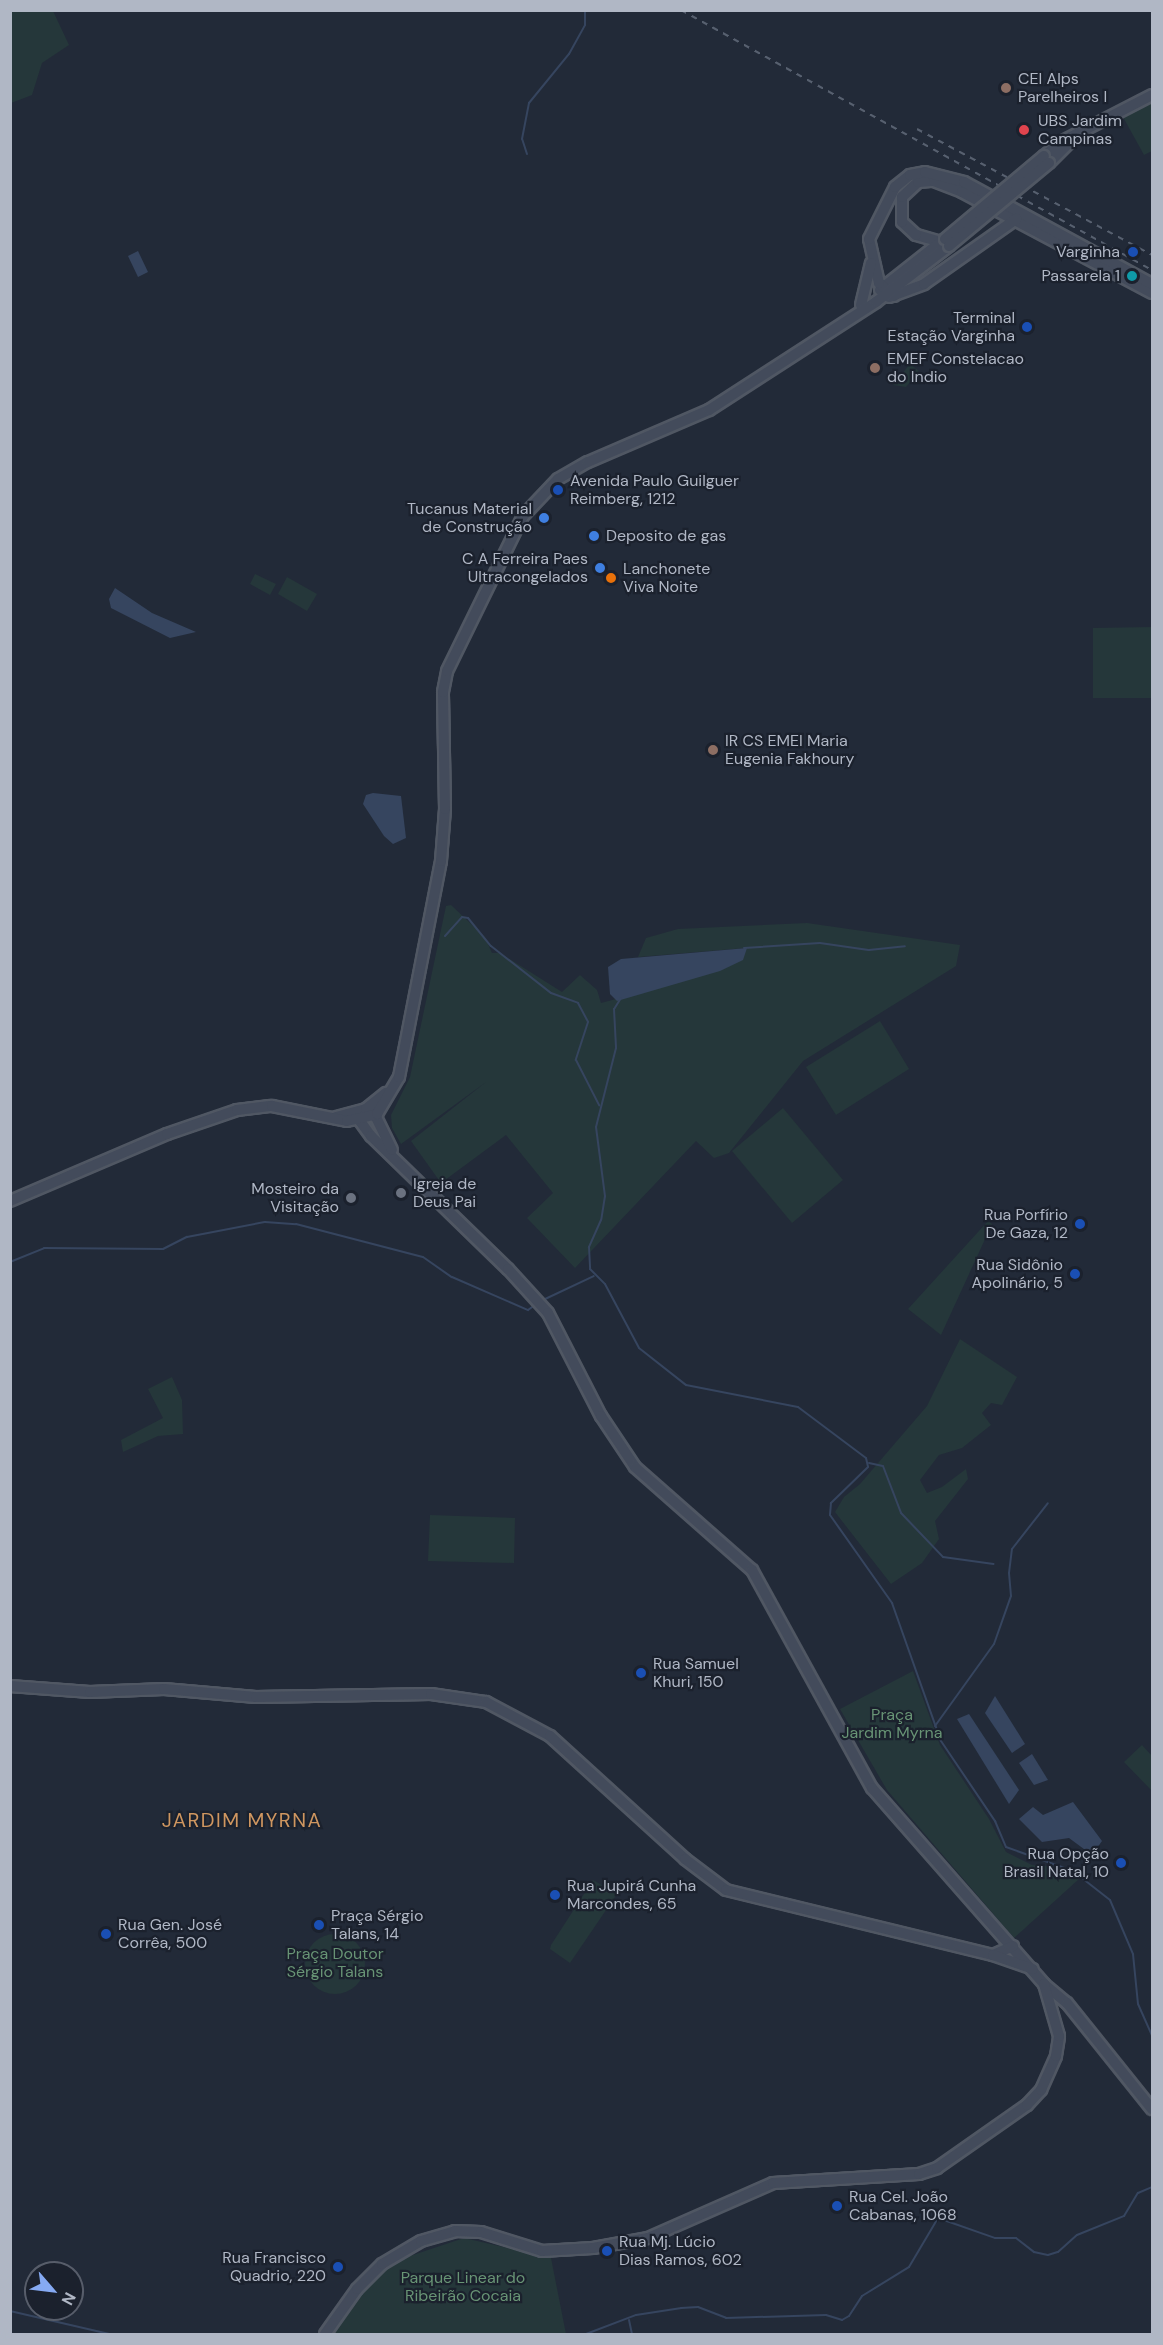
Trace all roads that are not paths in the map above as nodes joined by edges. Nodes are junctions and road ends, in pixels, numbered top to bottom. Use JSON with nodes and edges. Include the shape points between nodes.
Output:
{"nodes":[{"id":1,"x":1152,"y":96,"type":"edge"},
{"id":2,"x":1016,"y":219,"type":"junction"},
{"id":3,"x":945,"y":242,"type":"junction"},
{"id":4,"x":871,"y":259,"type":"junction"},
{"id":5,"x":1152,"y":284,"type":"edge"},
{"id":6,"x":889,"y":292,"type":"junction"},
{"id":7,"x":1152,"y":293,"type":"edge"},
{"id":8,"x":861,"y":305,"type":"junction"},
{"id":9,"x":851,"y":317,"type":"junction"},
{"id":10,"x":371,"y":1114,"type":"junction"},
{"id":11,"x":399,"y":1160,"type":"junction"},
{"id":12,"x":10,"y":1201,"type":"edge"},
{"id":13,"x":10,"y":1686,"type":"edge"},
{"id":14,"x":1013,"y":1946,"type":"junction"},
{"id":15,"x":993,"y":1955,"type":"junction"},
{"id":16,"x":1034,"y":1969,"type":"junction"},
{"id":17,"x":1044,"y":1984,"type":"junction"},
{"id":18,"x":1152,"y":2109,"type":"edge"},
{"id":19,"x":325,"y":2334,"type":"edge"}],
"edges":[{"from":1,"to":3,"type":"main road","bridge":true,"via":[[1083,130]]},
{"from":2,"to":3,"type":"main road","via":[[949,186],[918,182],[902,197],[902,222],[916,235]]},
{"from":2,"to":6,"type":"main road","via":[[924,284]]},
{"from":2,"to":7,"type":"main road"},
{"from":3,"to":6,"type":"main road"},
{"from":4,"to":5,"type":"main road","via":[[869,239],[895,186],[910,175],[926,172],[964,182]]},
{"from":4,"to":6,"type":"main road"},
{"from":4,"to":8,"type":"main road"},
{"from":6,"to":8,"type":"main road"},
{"from":6,"to":9,"type":"main road"},
{"from":8,"to":9,"type":"main road"},
{"from":9,"to":10,"type":"main road","via":[[709,410],[558,479],[523,516],[447,671],[443,692],[445,809],[441,861],[399,1077]]},
{"from":10,"to":11,"type":"main road"},
{"from":10,"to":11,"type":"main road"},
{"from":10,"to":12,"type":"main road","via":[[330,1118],[272,1106],[237,1110],[148,1142]]},
{"from":11,"to":14,"type":"main road","via":[[539,1303],[558,1329],[619,1447],[658,1489],[752,1570],[872,1788]]},
{"from":13,"to":15,"type":"main road","via":[[90,1692],[164,1689],[256,1697],[431,1694],[486,1702],[550,1736],[685,1860],[726,1890]]},
{"from":14,"to":15,"type":"main road"},
{"from":14,"to":16,"type":"main road"},
{"from":15,"to":16,"type":"main road"},
{"from":16,"to":17,"type":"main road"},
{"from":17,"to":18,"type":"main road","via":[[1073,2010]]},
{"from":17,"to":19,"type":"main road","via":[[1059,2036],[1056,2056],[1041,2090],[1028,2105],[937,2168],[919,2174],[773,2183],[648,2238],[594,2248],[542,2251],[482,2232],[456,2230],[421,2241],[382,2264],[357,2289]]}]}
